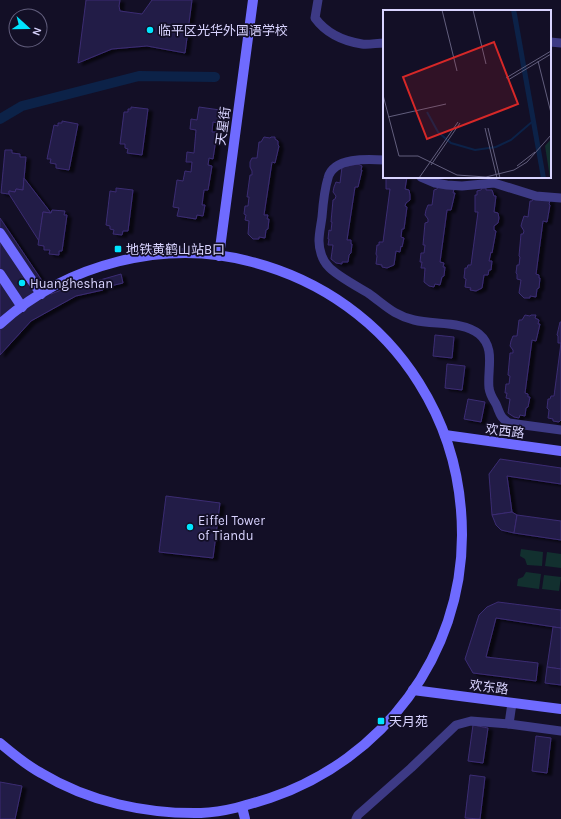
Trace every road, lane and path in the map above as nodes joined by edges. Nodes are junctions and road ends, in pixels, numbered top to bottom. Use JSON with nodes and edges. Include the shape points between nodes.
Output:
{"nodes":[{"id":1,"x":253,"y":0,"type":"edge"},
{"id":2,"x":318,"y":0,"type":"edge"},
{"id":3,"x":551,"y":42,"type":"edge"},
{"id":4,"x":383,"y":43,"type":"edge"},
{"id":5,"x":561,"y":43,"type":"edge"},
{"id":6,"x":383,"y":160,"type":"edge"},
{"id":7,"x":423,"y":178,"type":"edge"},
{"id":8,"x":561,"y":198,"type":"edge"},
{"id":9,"x":0,"y":233,"type":"edge"},
{"id":10,"x":218,"y":256,"type":"junction"},
{"id":11,"x":0,"y":274,"type":"edge"},
{"id":12,"x":42,"y":294,"type":"junction"},
{"id":13,"x":22,"y":307,"type":"junction"},
{"id":14,"x":0,"y":324,"type":"edge"},
{"id":15,"x":561,"y":430,"type":"edge"},
{"id":16,"x":445,"y":435,"type":"junction"},
{"id":17,"x":561,"y":451,"type":"edge"},
{"id":18,"x":413,"y":690,"type":"junction"},
{"id":19,"x":512,"y":703,"type":"junction"},
{"id":20,"x":561,"y":709,"type":"edge"},
{"id":21,"x":509,"y":724,"type":"junction"},
{"id":22,"x":561,"y":731,"type":"edge"},
{"id":23,"x":0,"y":743,"type":"edge"},
{"id":24,"x":242,"y":806,"type":"junction"},
{"id":25,"x":220,"y":815,"type":"edge"},
{"id":26,"x":245,"y":819,"type":"edge"},
{"id":27,"x":356,"y":819,"type":"edge"}],
"edges":[{"from":1,"to":10,"type":"main road","name":"天星街"},
{"from":2,"to":4,"type":"street","via":[[315,18],[322,28],[338,37],[362,44]]},
{"from":3,"to":5,"type":"street"},
{"from":6,"to":15,"type":"street","via":[[350,161],[333,168],[328,175],[319,242],[328,267],[387,308],[405,317],[463,326],[479,334],[485,340],[490,358],[491,396],[503,420]]},
{"from":7,"to":8,"type":"street","via":[[447,185],[494,183],[536,196]]},
{"from":9,"to":12,"type":"main road"},
{"from":10,"to":12,"type":"main road","via":[[182,253],[122,260],[90,270]]},
{"from":10,"to":16,"type":"main road","via":[[272,267],[308,282],[341,301],[367,321],[411,370],[429,398]]},
{"from":11,"to":13,"type":"main road"},
{"from":12,"to":13,"type":"main road"},
{"from":13,"to":14,"type":"main road"},
{"from":16,"to":17,"type":"main road","name":"欢西路"},
{"from":16,"to":18,"type":"main road","via":[[460,490],[460,570],[444,633]]},
{"from":18,"to":19,"type":"main road","name":"欢东路"},
{"from":18,"to":24,"type":"main road","via":[[378,733],[338,766],[289,792]]},
{"from":19,"to":20,"type":"main road","name":"欢东路"},
{"from":19,"to":21,"type":"street"},
{"from":21,"to":22,"type":"street"},
{"from":21,"to":27,"type":"street","via":[[471,721],[456,725]]},
{"from":23,"to":25,"type":"main road","via":[[42,774],[100,800],[160,812],[204,812]]},
{"from":24,"to":25,"type":"main road"},
{"from":24,"to":26,"type":"main road"}]}
